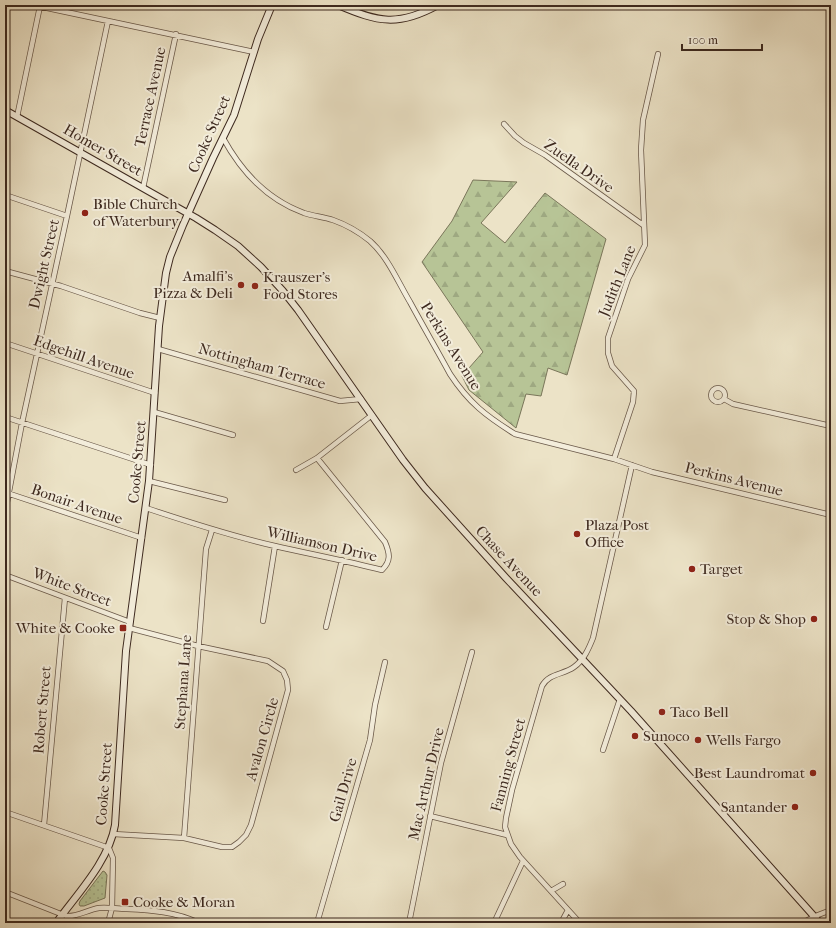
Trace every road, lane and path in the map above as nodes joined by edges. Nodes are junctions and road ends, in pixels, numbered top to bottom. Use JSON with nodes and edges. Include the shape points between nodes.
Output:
{"nodes":[{"id":1,"x":33,"y":5,"type":"edge"},
{"id":2,"x":272,"y":5,"type":"edge"},
{"id":3,"x":338,"y":5,"type":"edge"},
{"id":4,"x":438,"y":5,"type":"edge"},
{"id":5,"x":40,"y":6,"type":"junction"},
{"id":6,"x":108,"y":21,"type":"junction"},
{"id":7,"x":176,"y":34,"type":"junction"},
{"id":8,"x":254,"y":52,"type":"junction"},
{"id":9,"x":658,"y":54,"type":"dead end"},
{"id":10,"x":5,"y":110,"type":"edge"},
{"id":11,"x":17,"y":117,"type":"junction"},
{"id":12,"x":504,"y":124,"type":"dead end"},
{"id":13,"x":223,"y":138,"type":"junction"},
{"id":14,"x":80,"y":152,"type":"junction"},
{"id":15,"x":143,"y":188,"type":"junction"},
{"id":16,"x":5,"y":195,"type":"edge"},
{"id":17,"x":188,"y":213,"type":"junction"},
{"id":18,"x":67,"y":216,"type":"junction"},
{"id":19,"x":643,"y":225,"type":"junction"},
{"id":20,"x":5,"y":271,"type":"edge"},
{"id":21,"x":52,"y":284,"type":"junction"},
{"id":22,"x":160,"y":318,"type":"junction"},
{"id":23,"x":5,"y":343,"type":"edge"},
{"id":24,"x":158,"y":349,"type":"junction"},
{"id":25,"x":36,"y":354,"type":"junction"},
{"id":26,"x":155,"y":393,"type":"junction"},
{"id":27,"x":361,"y":399,"type":"junction"},
{"id":28,"x":724,"y":399,"type":"dead end"},
{"id":29,"x":154,"y":412,"type":"junction"},
{"id":30,"x":372,"y":415,"type":"junction"},
{"id":31,"x":5,"y":417,"type":"edge"},
{"id":32,"x":22,"y":423,"type":"junction"},
{"id":33,"x":831,"y":426,"type":"edge"},
{"id":34,"x":233,"y":435,"type":"dead end"},
{"id":35,"x":317,"y":458,"type":"junction"},
{"id":36,"x":614,"y":459,"type":"junction"},
{"id":37,"x":151,"y":465,"type":"junction"},
{"id":38,"x":632,"y":465,"type":"junction"},
{"id":39,"x":296,"y":470,"type":"dead end"},
{"id":40,"x":149,"y":481,"type":"junction"},
{"id":41,"x":6,"y":492,"type":"edge"},
{"id":42,"x":225,"y":500,"type":"dead end"},
{"id":43,"x":146,"y":508,"type":"junction"},
{"id":44,"x":5,"y":513,"type":"edge"},
{"id":45,"x":831,"y":515,"type":"edge"},
{"id":46,"x":212,"y":530,"type":"junction"},
{"id":47,"x":142,"y":538,"type":"junction"},
{"id":48,"x":275,"y":546,"type":"junction"},
{"id":49,"x":342,"y":560,"type":"junction"},
{"id":50,"x":5,"y":575,"type":"edge"},
{"id":51,"x":65,"y":598,"type":"junction"},
{"id":52,"x":263,"y":621,"type":"dead end"},
{"id":53,"x":129,"y":625,"type":"junction"},
{"id":54,"x":326,"y":627,"type":"dead end"},
{"id":55,"x":198,"y":646,"type":"junction"},
{"id":56,"x":472,"y":652,"type":"dead end"},
{"id":57,"x":582,"y":659,"type":"junction"},
{"id":58,"x":385,"y":662,"type":"dead end"},
{"id":59,"x":620,"y":699,"type":"junction"},
{"id":60,"x":603,"y":750,"type":"dead end"},
{"id":61,"x":5,"y":812,"type":"edge"},
{"id":62,"x":430,"y":816,"type":"junction"},
{"id":63,"x":44,"y":825,"type":"junction"},
{"id":64,"x":113,"y":834,"type":"junction"},
{"id":65,"x":507,"y":835,"type":"junction"},
{"id":66,"x":184,"y":838,"type":"junction"},
{"id":67,"x":109,"y":848,"type":"junction"},
{"id":68,"x":523,"y":861,"type":"junction"},
{"id":69,"x":563,"y":884,"type":"dead end"},
{"id":70,"x":551,"y":891,"type":"junction"},
{"id":71,"x":5,"y":892,"type":"edge"},
{"id":72,"x":112,"y":908,"type":"junction"},
{"id":73,"x":568,"y":910,"type":"junction"},
{"id":74,"x":831,"y":910,"type":"edge"},
{"id":75,"x":62,"y":915,"type":"junction"},
{"id":76,"x":814,"y":916,"type":"junction"},
{"id":77,"x":183,"y":917,"type":"junction"},
{"id":78,"x":56,"y":923,"type":"edge"},
{"id":79,"x":108,"y":923,"type":"edge"},
{"id":80,"x":182,"y":923,"type":"edge"},
{"id":81,"x":199,"y":923,"type":"edge"},
{"id":82,"x":318,"y":923,"type":"edge"},
{"id":83,"x":409,"y":923,"type":"edge"},
{"id":84,"x":494,"y":923,"type":"edge"},
{"id":85,"x":561,"y":923,"type":"edge"},
{"id":86,"x":580,"y":923,"type":"edge"},
{"id":87,"x":802,"y":923,"type":"edge"},
{"id":88,"x":820,"y":923,"type":"edge"}],
"edges":[{"from":1,"to":5,"type":"street"},
{"from":2,"to":8,"type":"main road","name":"Cooke Street"},
{"from":3,"to":4,"type":"main road","via":[[383,20],[409,18]]},
{"from":5,"to":6,"type":"street"},
{"from":5,"to":11,"type":"street"},
{"from":6,"to":7,"type":"street"},
{"from":6,"to":14,"type":"street","name":"Dwight Street"},
{"from":7,"to":8,"type":"street"},
{"from":7,"to":15,"type":"street","name":"Terrace Avenue"},
{"from":8,"to":13,"type":"main road","name":"Cooke Street","via":[[234,115]]},
{"from":9,"to":19,"type":"street","name":"Judith Lane","via":[[643,120]]},
{"from":10,"to":11,"type":"main road","name":"Homer Street"},
{"from":11,"to":14,"type":"main road","name":"Homer Street"},
{"from":12,"to":19,"type":"street","name":"Zuella Drive","via":[[524,143],[545,155]]},
{"from":13,"to":17,"type":"main road","name":"Cooke Street"},
{"from":13,"to":36,"type":"street","name":"Perkins Avenue","via":[[233,156],[246,171],[286,206],[333,220],[355,230],[372,243],[386,260],[454,380],[479,409],[516,434]]},
{"from":14,"to":15,"type":"main road","name":"Homer Street"},
{"from":14,"to":18,"type":"street","name":"Dwight Street"},
{"from":15,"to":17,"type":"main road","name":"Homer Street"},
{"from":16,"to":18,"type":"street"},
{"from":17,"to":22,"type":"main road","name":"Cooke Street","via":[[168,262]]},
{"from":17,"to":27,"type":"main road","name":"Chase Avenue","via":[[238,246],[268,274],[298,310]]},
{"from":18,"to":21,"type":"street","name":"Dwight Street"},
{"from":19,"to":36,"type":"street","name":"Judith Lane","via":[[645,246],[628,279],[608,338],[608,353],[612,366],[634,391],[633,402]]},
{"from":20,"to":21,"type":"street"},
{"from":21,"to":22,"type":"street"},
{"from":21,"to":25,"type":"street","name":"Dwight Street"},
{"from":22,"to":24,"type":"main road","name":"Cooke Street"},
{"from":23,"to":25,"type":"street","name":"Edgehill Avenue"},
{"from":24,"to":26,"type":"main road","name":"Cooke Street"},
{"from":24,"to":27,"type":"street","name":"Nottingham Terrace","via":[[340,401]]},
{"from":25,"to":26,"type":"street","name":"Edgehill Avenue"},
{"from":25,"to":32,"type":"street","name":"Dwight Street"},
{"from":26,"to":29,"type":"main road","name":"Cooke Street"},
{"from":27,"to":30,"type":"main road","name":"Chase Avenue"},
{"from":28,"to":33,"type":"street","via":[[732,404]]},
{"from":29,"to":34,"type":"street"},
{"from":29,"to":37,"type":"main road","name":"Cooke Street"},
{"from":30,"to":35,"type":"street"},
{"from":30,"to":57,"type":"main road","name":"Chase Avenue","via":[[425,488]]},
{"from":31,"to":32,"type":"street"},
{"from":32,"to":37,"type":"street"},
{"from":32,"to":41,"type":"street","name":"Dwight Street"},
{"from":35,"to":39,"type":"street"},
{"from":35,"to":49,"type":"street","name":"Williamson Drive","via":[[385,542],[389,552],[387,564],[382,570]]},
{"from":36,"to":38,"type":"street","name":"Perkins Avenue"},
{"from":37,"to":40,"type":"main road","name":"Cooke Street"},
{"from":38,"to":45,"type":"street","name":"Perkins Avenue"},
{"from":38,"to":57,"type":"street","via":[[596,630]]},
{"from":40,"to":42,"type":"street"},
{"from":40,"to":43,"type":"main road","name":"Cooke Street"},
{"from":41,"to":44,"type":"street","name":"Dwight Street"},
{"from":41,"to":47,"type":"street","name":"Bonair Avenue"},
{"from":43,"to":46,"type":"street","name":"Williamson Drive"},
{"from":43,"to":47,"type":"main road","name":"Cooke Street"},
{"from":46,"to":48,"type":"street","name":"Williamson Drive"},
{"from":46,"to":55,"type":"street","name":"Stephana Lane","via":[[206,549]]},
{"from":47,"to":53,"type":"main road","name":"Cooke Street"},
{"from":48,"to":49,"type":"street","name":"Williamson Drive"},
{"from":48,"to":52,"type":"street"},
{"from":49,"to":54,"type":"street"},
{"from":50,"to":51,"type":"street","name":"White Street"},
{"from":51,"to":53,"type":"street","name":"White Street"},
{"from":51,"to":63,"type":"street","name":"Robert Street"},
{"from":53,"to":55,"type":"street","name":"Avalon Circle"},
{"from":53,"to":64,"type":"main road","name":"Cooke Street","via":[[117,813]]},
{"from":55,"to":66,"type":"street","name":"Stephana Lane"},
{"from":55,"to":66,"type":"street","name":"Avalon Circle","via":[[268,661],[283,671],[288,690],[251,825],[246,835],[232,847]]},
{"from":56,"to":62,"type":"street","name":"Mac Arthur Drive"},
{"from":57,"to":59,"type":"main road","name":"Chase Avenue"},
{"from":57,"to":65,"type":"street","name":"Fanning Street","via":[[574,668],[550,677],[542,686],[507,811]]},
{"from":58,"to":82,"type":"street","name":"Gail Drive","via":[[370,740]]},
{"from":59,"to":60,"type":"street"},
{"from":59,"to":76,"type":"main road","name":"Chase Avenue"},
{"from":61,"to":63,"type":"street"},
{"from":62,"to":65,"type":"street"},
{"from":62,"to":83,"type":"street","name":"Mac Arthur Drive"},
{"from":63,"to":67,"type":"street"},
{"from":64,"to":66,"type":"street","name":"Avalon Circle"},
{"from":64,"to":67,"type":"main road","name":"Cooke Street"},
{"from":65,"to":68,"type":"street","name":"Fanning Street"},
{"from":67,"to":72,"type":"street","via":[[113,858]]},
{"from":67,"to":75,"type":"main road","name":"Cooke Street"},
{"from":68,"to":70,"type":"street","name":"Fanning Street"},
{"from":68,"to":84,"type":"street"},
{"from":69,"to":70,"type":"street"},
{"from":70,"to":73,"type":"street","name":"Fanning Street"},
{"from":71,"to":75,"type":"street"},
{"from":72,"to":75,"type":"street","via":[[71,916]]},
{"from":72,"to":77,"type":"street","via":[[153,911]]},
{"from":72,"to":79,"type":"street"},
{"from":73,"to":85,"type":"street"},
{"from":73,"to":86,"type":"street","name":"Fanning Street"},
{"from":74,"to":76,"type":"street"},
{"from":75,"to":78,"type":"main road","name":"Cooke Street"},
{"from":76,"to":87,"type":"street"},
{"from":76,"to":88,"type":"main road","name":"Chase Avenue"},
{"from":77,"to":80,"type":"street"},
{"from":77,"to":81,"type":"street"}]}
